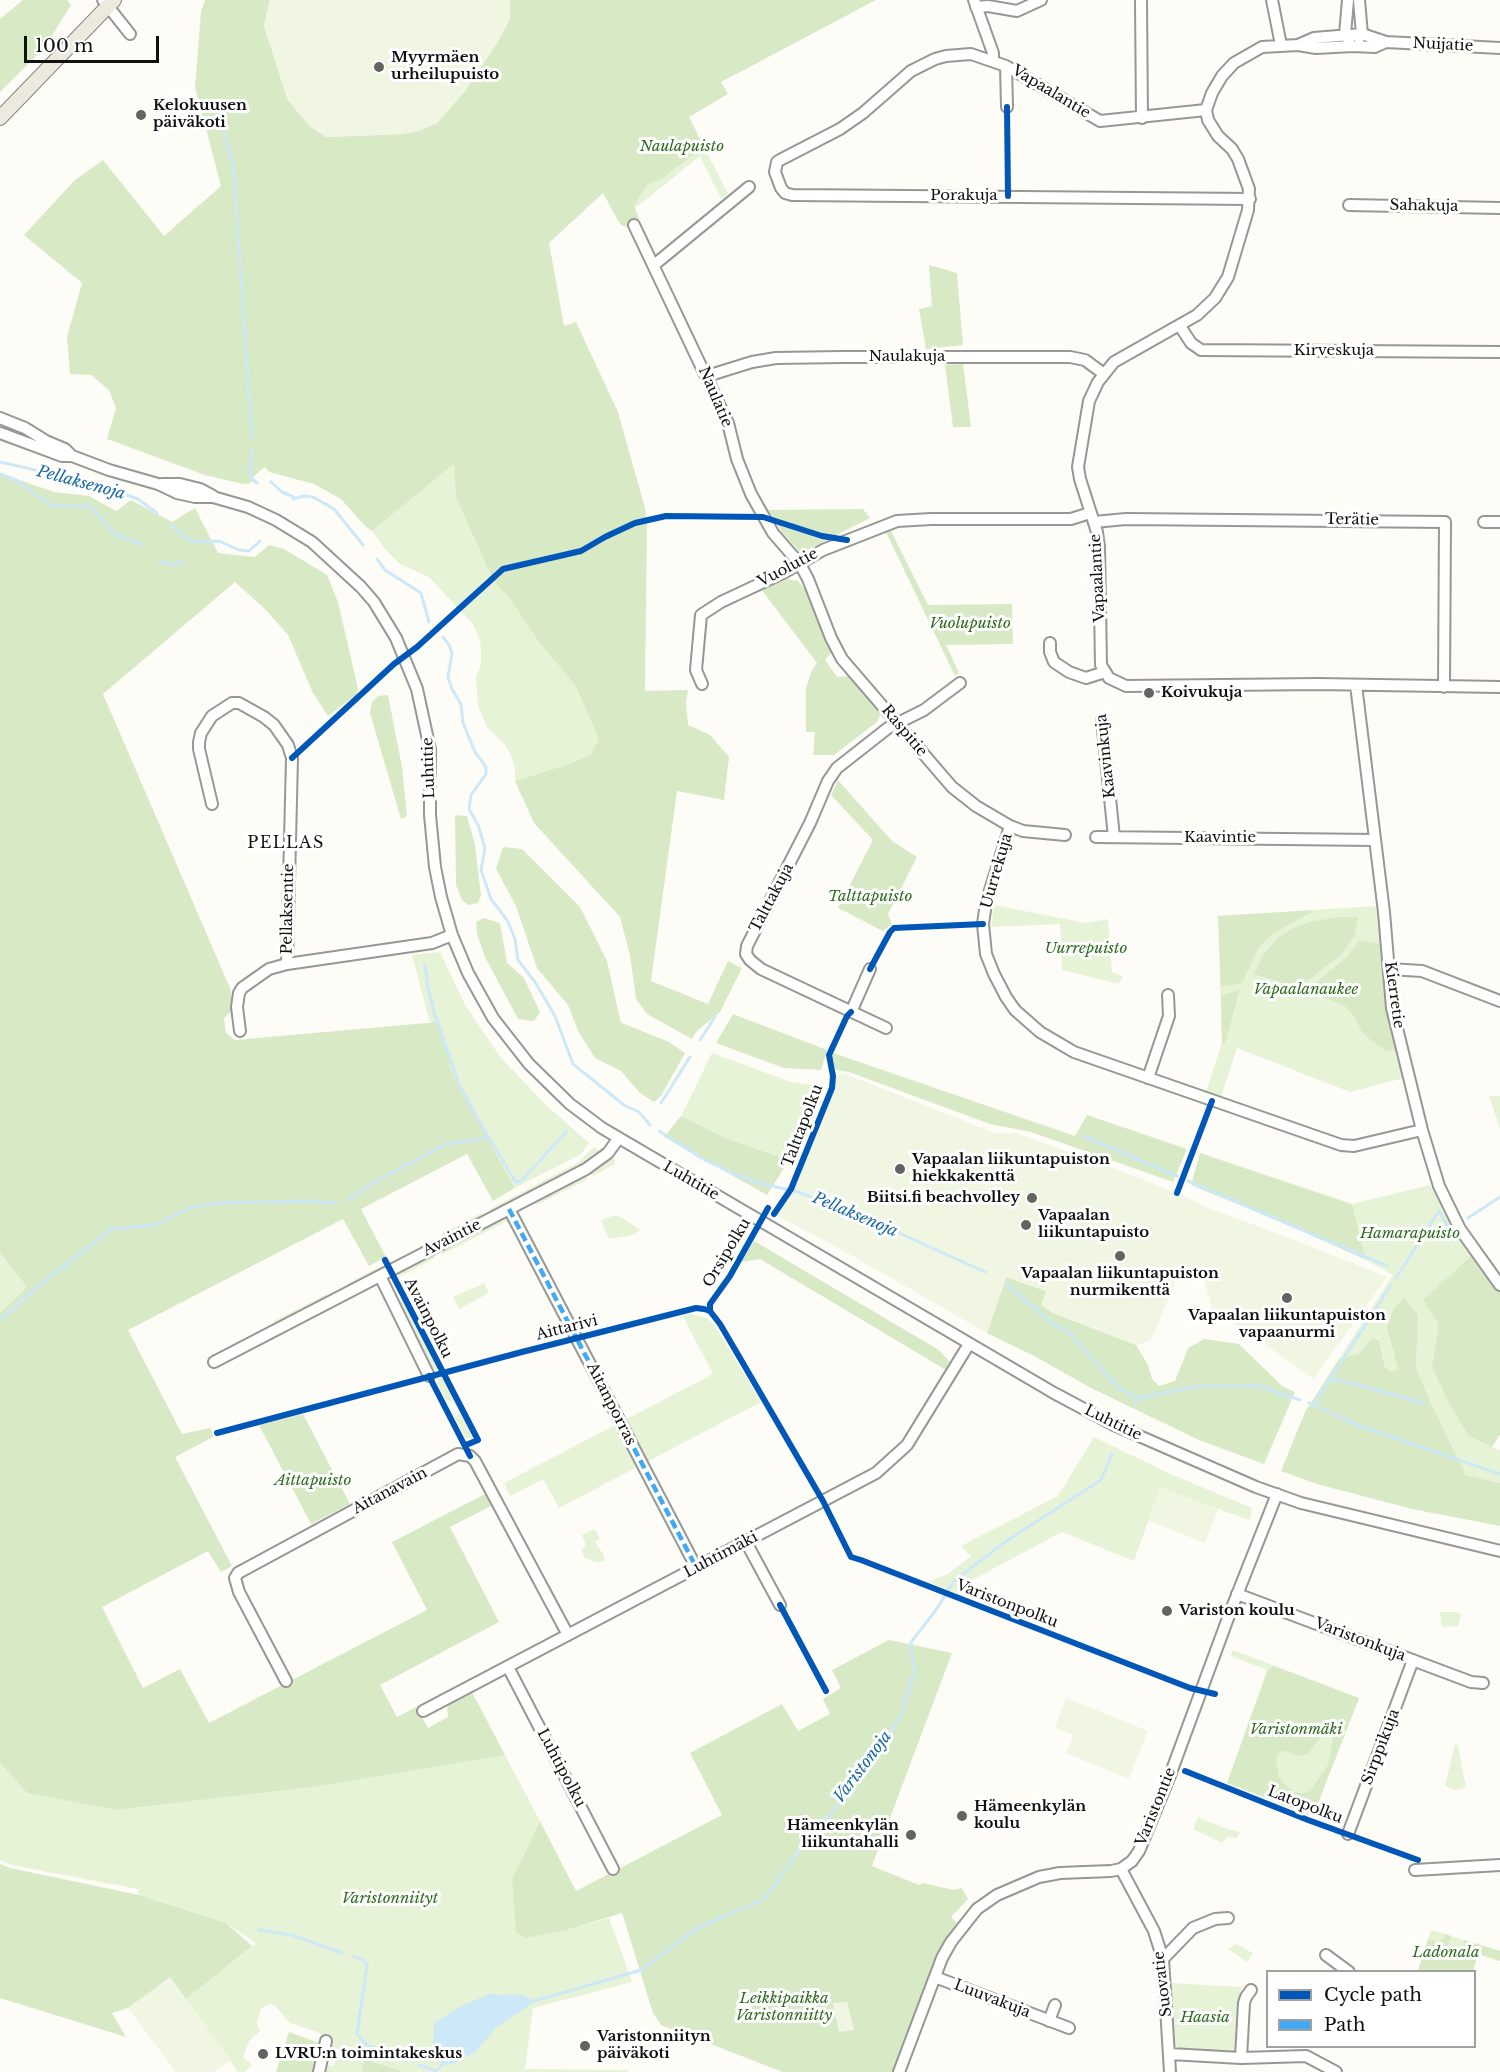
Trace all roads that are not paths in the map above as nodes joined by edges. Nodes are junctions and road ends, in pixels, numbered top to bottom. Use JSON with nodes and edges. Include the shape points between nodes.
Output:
{"nodes":[{"id":1,"x":1041,"y":0,"type":"edge"},
{"id":2,"x":1141,"y":0,"type":"edge"},
{"id":3,"x":1272,"y":0,"type":"edge"},
{"id":4,"x":1348,"y":0,"type":"edge"},
{"id":5,"x":1359,"y":0,"type":"edge"},
{"id":6,"x":108,"y":2,"type":"edge"},
{"id":7,"x":975,"y":4,"type":"edge"},
{"id":8,"x":130,"y":34,"type":"dead end"},
{"id":9,"x":1345,"y":34,"type":"junction"},
{"id":10,"x":1362,"y":34,"type":"junction"},
{"id":11,"x":1386,"y":42,"type":"junction"},
{"id":12,"x":1281,"y":45,"type":"junction"},
{"id":13,"x":1298,"y":45,"type":"junction"},
{"id":14,"x":1353,"y":46,"type":"junction"},
{"id":15,"x":1500,"y":48,"type":"edge"},
{"id":16,"x":993,"y":61,"type":"junction"},
{"id":17,"x":1006,"y":66,"type":"junction"},
{"id":18,"x":1007,"y":107,"type":"dead end"},
{"id":19,"x":1206,"y":110,"type":"junction"},
{"id":20,"x":0,"y":118,"type":"edge"},
{"id":21,"x":1142,"y":118,"type":"junction"},
{"id":22,"x":777,"y":162,"type":"joint"},
{"id":23,"x":749,"y":187,"type":"dead end"},
{"id":24,"x":1250,"y":199,"type":"junction"},
{"id":25,"x":1349,"y":205,"type":"dead end"},
{"id":26,"x":1500,"y":208,"type":"edge"},
{"id":27,"x":634,"y":225,"type":"dead end"},
{"id":28,"x":654,"y":265,"type":"junction"},
{"id":29,"x":1180,"y":326,"type":"junction"},
{"id":30,"x":1500,"y":352,"type":"edge"},
{"id":31,"x":1104,"y":374,"type":"junction"},
{"id":32,"x":707,"y":376,"type":"junction"},
{"id":33,"x":0,"y":418,"type":"edge"},
{"id":34,"x":0,"y":433,"type":"edge"},
{"id":35,"x":72,"y":456,"type":"junction"},
{"id":36,"x":1092,"y":517,"type":"junction"},
{"id":37,"x":1484,"y":522,"type":"dead end"},
{"id":38,"x":1500,"y":522,"type":"edge"},
{"id":39,"x":800,"y":564,"type":"junction"},
{"id":40,"x":1050,"y":643,"type":"dead end"},
{"id":41,"x":1105,"y":672,"type":"junction"},
{"id":42,"x":702,"y":684,"type":"dead end"},
{"id":43,"x":960,"y":684,"type":"dead end"},
{"id":44,"x":1356,"y":685,"type":"junction"},
{"id":45,"x":1444,"y":687,"type":"junction"},
{"id":46,"x":1500,"y":687,"type":"edge"},
{"id":47,"x":1102,"y":720,"type":"dead end"},
{"id":48,"x":897,"y":722,"type":"junction"},
{"id":49,"x":212,"y":804,"type":"dead end"},
{"id":50,"x":1010,"y":826,"type":"junction"},
{"id":51,"x":1065,"y":835,"type":"dead end"},
{"id":52,"x":1096,"y":837,"type":"dead end"},
{"id":53,"x":1114,"y":837,"type":"junction"},
{"id":54,"x":1375,"y":840,"type":"junction"},
{"id":55,"x":452,"y":935,"type":"junction"},
{"id":56,"x":287,"y":964,"type":"junction"},
{"id":57,"x":870,"y":969,"type":"dead end"},
{"id":58,"x":1389,"y":969,"type":"junction"},
{"id":59,"x":1168,"y":995,"type":"dead end"},
{"id":60,"x":1500,"y":1001,"type":"edge"},
{"id":61,"x":850,"y":1012,"type":"junction"},
{"id":62,"x":886,"y":1028,"type":"dead end"},
{"id":63,"x":240,"y":1031,"type":"dead end"},
{"id":64,"x":1148,"y":1078,"type":"junction"},
{"id":65,"x":1422,"y":1130,"type":"junction"},
{"id":66,"x":618,"y":1138,"type":"junction"},
{"id":67,"x":509,"y":1209,"type":"junction"},
{"id":68,"x":380,"y":1276,"type":"junction"},
{"id":69,"x":1500,"y":1285,"type":"edge"},
{"id":70,"x":969,"y":1344,"type":"junction"},
{"id":71,"x":214,"y":1362,"type":"dead end"},
{"id":72,"x":429,"y":1376,"type":"dead end"},
{"id":73,"x":1277,"y":1494,"type":"junction"},
{"id":74,"x":746,"y":1542,"type":"junction"},
{"id":75,"x":1500,"y":1551,"type":"edge"},
{"id":76,"x":696,"y":1567,"type":"junction"},
{"id":77,"x":1238,"y":1594,"type":"junction"},
{"id":78,"x":780,"y":1605,"type":"dead end"},
{"id":79,"x":568,"y":1635,"type":"junction"},
{"id":80,"x":1413,"y":1660,"type":"junction"},
{"id":81,"x":508,"y":1667,"type":"junction"},
{"id":82,"x":286,"y":1681,"type":"dead end"},
{"id":83,"x":1483,"y":1683,"type":"dead end"},
{"id":84,"x":423,"y":1711,"type":"dead end"},
{"id":85,"x":1348,"y":1834,"type":"dead end"},
{"id":86,"x":1500,"y":1865,"type":"edge"},
{"id":87,"x":613,"y":1869,"type":"dead end"},
{"id":88,"x":1121,"y":1869,"type":"junction"},
{"id":89,"x":1415,"y":1870,"type":"dead end"},
{"id":90,"x":1228,"y":1918,"type":"dead end"},
{"id":91,"x":1326,"y":1955,"type":"dead end"},
{"id":92,"x":1163,"y":1959,"type":"junction"},
{"id":93,"x":1348,"y":1970,"type":"edge"},
{"id":94,"x":935,"y":1977,"type":"junction"},
{"id":95,"x":1251,"y":1990,"type":"dead end"},
{"id":96,"x":1055,"y":2005,"type":"dead end"},
{"id":97,"x":1049,"y":2021,"type":"junction"},
{"id":98,"x":1068,"y":2028,"type":"dead end"},
{"id":99,"x":326,"y":2041,"type":"dead end"},
{"id":100,"x":1309,"y":2051,"type":"edge"},
{"id":101,"x":1170,"y":2054,"type":"junction"},
{"id":102,"x":1241,"y":2058,"type":"junction"},
{"id":103,"x":904,"y":2071,"type":"edge"},
{"id":104,"x":319,"y":2072,"type":"edge"},
{"id":105,"x":1170,"y":2072,"type":"edge"},
{"id":106,"x":1336,"y":2072,"type":"edge"}],
"edges":[{"from":1,"to":7,"type":"street","via":[[1017,11]]},
{"from":2,"to":21,"type":"street"},
{"from":3,"to":12,"type":"street"},
{"from":4,"to":9,"type":"street"},
{"from":5,"to":10,"type":"street"},
{"from":6,"to":8,"type":"street"},
{"from":6,"to":20,"type":"main road"},
{"from":7,"to":16,"type":"street"},
{"from":9,"to":10,"type":"street","name":"Nuijatie"},
{"from":9,"to":13,"type":"street","name":"Nuijatie","via":[[1314,38]]},
{"from":9,"to":14,"type":"street"},
{"from":10,"to":11,"type":"street","name":"Nuijatie"},
{"from":10,"to":14,"type":"street"},
{"from":11,"to":14,"type":"street","name":"Nuijatie","via":[[1375,47]]},
{"from":11,"to":15,"type":"street","name":"Nuijatie"},
{"from":12,"to":13,"type":"street","name":"Nuijatie"},
{"from":12,"to":19,"type":"street","name":"Nuijatie","via":[[1262,47],[1234,63],[1216,86]]},
{"from":13,"to":14,"type":"street","name":"Nuijatie"},
{"from":16,"to":17,"type":"street","name":"Vapaalantie"},
{"from":16,"to":22,"type":"street","name":"Vapaalantie","via":[[957,54],[921,65],[840,129]]},
{"from":17,"to":18,"type":"street"},
{"from":17,"to":21,"type":"street","name":"Vapaalantie","via":[[1100,121]]},
{"from":19,"to":21,"type":"street","name":"Vapaalantie"},
{"from":19,"to":24,"type":"street","name":"Vapaalantie","via":[[1213,128],[1243,169]]},
{"from":22,"to":24,"type":"street","name":"Porakuja","via":[[778,182],[785,193],[792,195]]},
{"from":23,"to":28,"type":"street"},
{"from":24,"to":29,"type":"street","name":"Vapaalantie","via":[[1239,246],[1223,286],[1207,307]]},
{"from":25,"to":26,"type":"street","name":"Sahakuja"},
{"from":27,"to":28,"type":"street","name":"Naulatie"},
{"from":28,"to":32,"type":"street","name":"Naulatie"},
{"from":29,"to":30,"type":"street","name":"Kirveskuja","via":[[1201,350]]},
{"from":29,"to":31,"type":"street","name":"Vapaalantie","via":[[1131,351]]},
{"from":31,"to":32,"type":"street","name":"Naulakuja","via":[[1085,360],[1070,357],[843,357],[776,358]]},
{"from":31,"to":36,"type":"street","name":"Vapaalantie","via":[[1089,401],[1078,467]]},
{"from":32,"to":39,"type":"street","name":"Naulatie","via":[[728,423],[751,494],[774,533]]},
{"from":33,"to":35,"type":"street","name":"Luhtitie","via":[[65,448]]},
{"from":34,"to":35,"type":"street","name":"Luhtitie","via":[[62,456]]},
{"from":35,"to":55,"type":"street","name":"Luhtitie","via":[[184,495],[213,496],[248,507],[312,542],[374,602],[396,638],[415,682],[427,727],[434,858]]},
{"from":36,"to":39,"type":"street","name":"Vuolutie","via":[[897,521],[823,550]]},
{"from":36,"to":41,"type":"street","name":"Vapaalantie","via":[[1099,550],[1101,665]]},
{"from":36,"to":45,"type":"street","name":"Terätie","via":[[1445,522]]},
{"from":37,"to":38,"type":"street"},
{"from":39,"to":42,"type":"street","name":"Vuolutie","via":[[701,615],[696,670]]},
{"from":39,"to":48,"type":"street","name":"Raspitie","via":[[842,659]]},
{"from":40,"to":41,"type":"street","via":[[1054,662],[1069,672],[1086,678]]},
{"from":41,"to":44,"type":"street","via":[[1114,682],[1126,686]]},
{"from":43,"to":48,"type":"street","name":"Talttakuja","via":[[924,710]]},
{"from":44,"to":45,"type":"street"},
{"from":44,"to":54,"type":"street","name":"Kierretie"},
{"from":45,"to":46,"type":"street"},
{"from":47,"to":53,"type":"street","name":"Kaavinkuja"},
{"from":48,"to":50,"type":"street","name":"Raspitie","via":[[952,787]]},
{"from":48,"to":61,"type":"street","name":"Talttakuja","via":[[837,768],[828,781],[747,946],[750,960],[761,969]]},
{"from":49,"to":56,"type":"street","name":"Pellaksentie","via":[[198,742],[212,716],[228,705],[239,704],[264,717],[282,736],[292,758]]},
{"from":50,"to":51,"type":"street","name":"Raspitie"},
{"from":50,"to":64,"type":"street","name":"Uurrekuja","via":[[983,924],[986,954],[999,984],[1015,1010],[1052,1041]]},
{"from":52,"to":53,"type":"street","name":"Kaavintie"},
{"from":53,"to":54,"type":"street","name":"Kaavintie"},
{"from":54,"to":58,"type":"street","name":"Kierretie"},
{"from":55,"to":56,"type":"street","name":"Pellaksentie","via":[[432,943]]},
{"from":55,"to":66,"type":"street","name":"Luhtitie","via":[[482,1000],[529,1064],[570,1104]]},
{"from":56,"to":63,"type":"street","via":[[269,969],[242,988],[237,1006]]},
{"from":57,"to":61,"type":"street"},
{"from":58,"to":60,"type":"street","via":[[1422,971]]},
{"from":58,"to":65,"type":"street","name":"Kierretie","via":[[1392,1008]]},
{"from":59,"to":64,"type":"street","via":[[1169,1016]]},
{"from":61,"to":62,"type":"street","name":"Talttakuja"},
{"from":64,"to":65,"type":"street","name":"Uurrekuja","via":[[1349,1147]]},
{"from":65,"to":69,"type":"street","name":"Kierretie","via":[[1439,1186],[1460,1229]]},
{"from":66,"to":67,"type":"street","name":"Avaintie","via":[[608,1153],[586,1169]]},
{"from":66,"to":70,"type":"street","name":"Luhtitie"},
{"from":67,"to":68,"type":"street","name":"Avaintie"},
{"from":67,"to":76,"type":"street","name":"Aitanporras"},
{"from":68,"to":71,"type":"street","name":"Avaintie"},
{"from":68,"to":72,"type":"street"},
{"from":70,"to":73,"type":"street","name":"Luhtitie","via":[[1114,1425]]},
{"from":70,"to":74,"type":"street","name":"Luhtimäki","via":[[915,1434],[894,1459],[865,1479]]},
{"from":73,"to":75,"type":"street","name":"Luhtitie"},
{"from":73,"to":77,"type":"street","name":"Varistontie"},
{"from":74,"to":76,"type":"street","name":"Luhtimäki"},
{"from":74,"to":78,"type":"street"},
{"from":76,"to":79,"type":"street","name":"Luhtimäki"},
{"from":77,"to":80,"type":"street","name":"Varistonkuja"},
{"from":77,"to":88,"type":"street","name":"Varistontie","via":[[1145,1839],[1132,1861]]},
{"from":79,"to":81,"type":"street","name":"Luhtimäki"},
{"from":79,"to":82,"type":"street","name":"Aitanavain","via":[[475,1461],[459,1454],[238,1573],[235,1578],[239,1592]]},
{"from":80,"to":83,"type":"street","name":"Varistonkuja","via":[[1471,1683]]},
{"from":80,"to":85,"type":"street","name":"Sirppikuja"},
{"from":81,"to":84,"type":"street","name":"Luhtimäki"},
{"from":81,"to":87,"type":"street","name":"Luhtipolku"},
{"from":86,"to":89,"type":"street"},
{"from":88,"to":92,"type":"street","name":"Suovatie","via":[[1154,1931]]},
{"from":88,"to":94,"type":"street","via":[[1039,1877],[997,1895],[965,1923],[951,1942]]},
{"from":90,"to":92,"type":"street","via":[[1193,1928]]},
{"from":91,"to":93,"type":"street"},
{"from":92,"to":101,"type":"street","name":"Suovatie"},
{"from":94,"to":97,"type":"street","name":"Luuvakuja"},
{"from":94,"to":103,"type":"street"},
{"from":95,"to":102,"type":"street","via":[[1244,2003]]},
{"from":96,"to":97,"type":"street","name":"Luuvakuja"},
{"from":97,"to":98,"type":"street","name":"Luuvakuja"},
{"from":99,"to":104,"type":"street"},
{"from":100,"to":102,"type":"street"},
{"from":100,"to":106,"type":"street"},
{"from":101,"to":102,"type":"street"},
{"from":101,"to":105,"type":"street","name":"Suovatie"}]}
